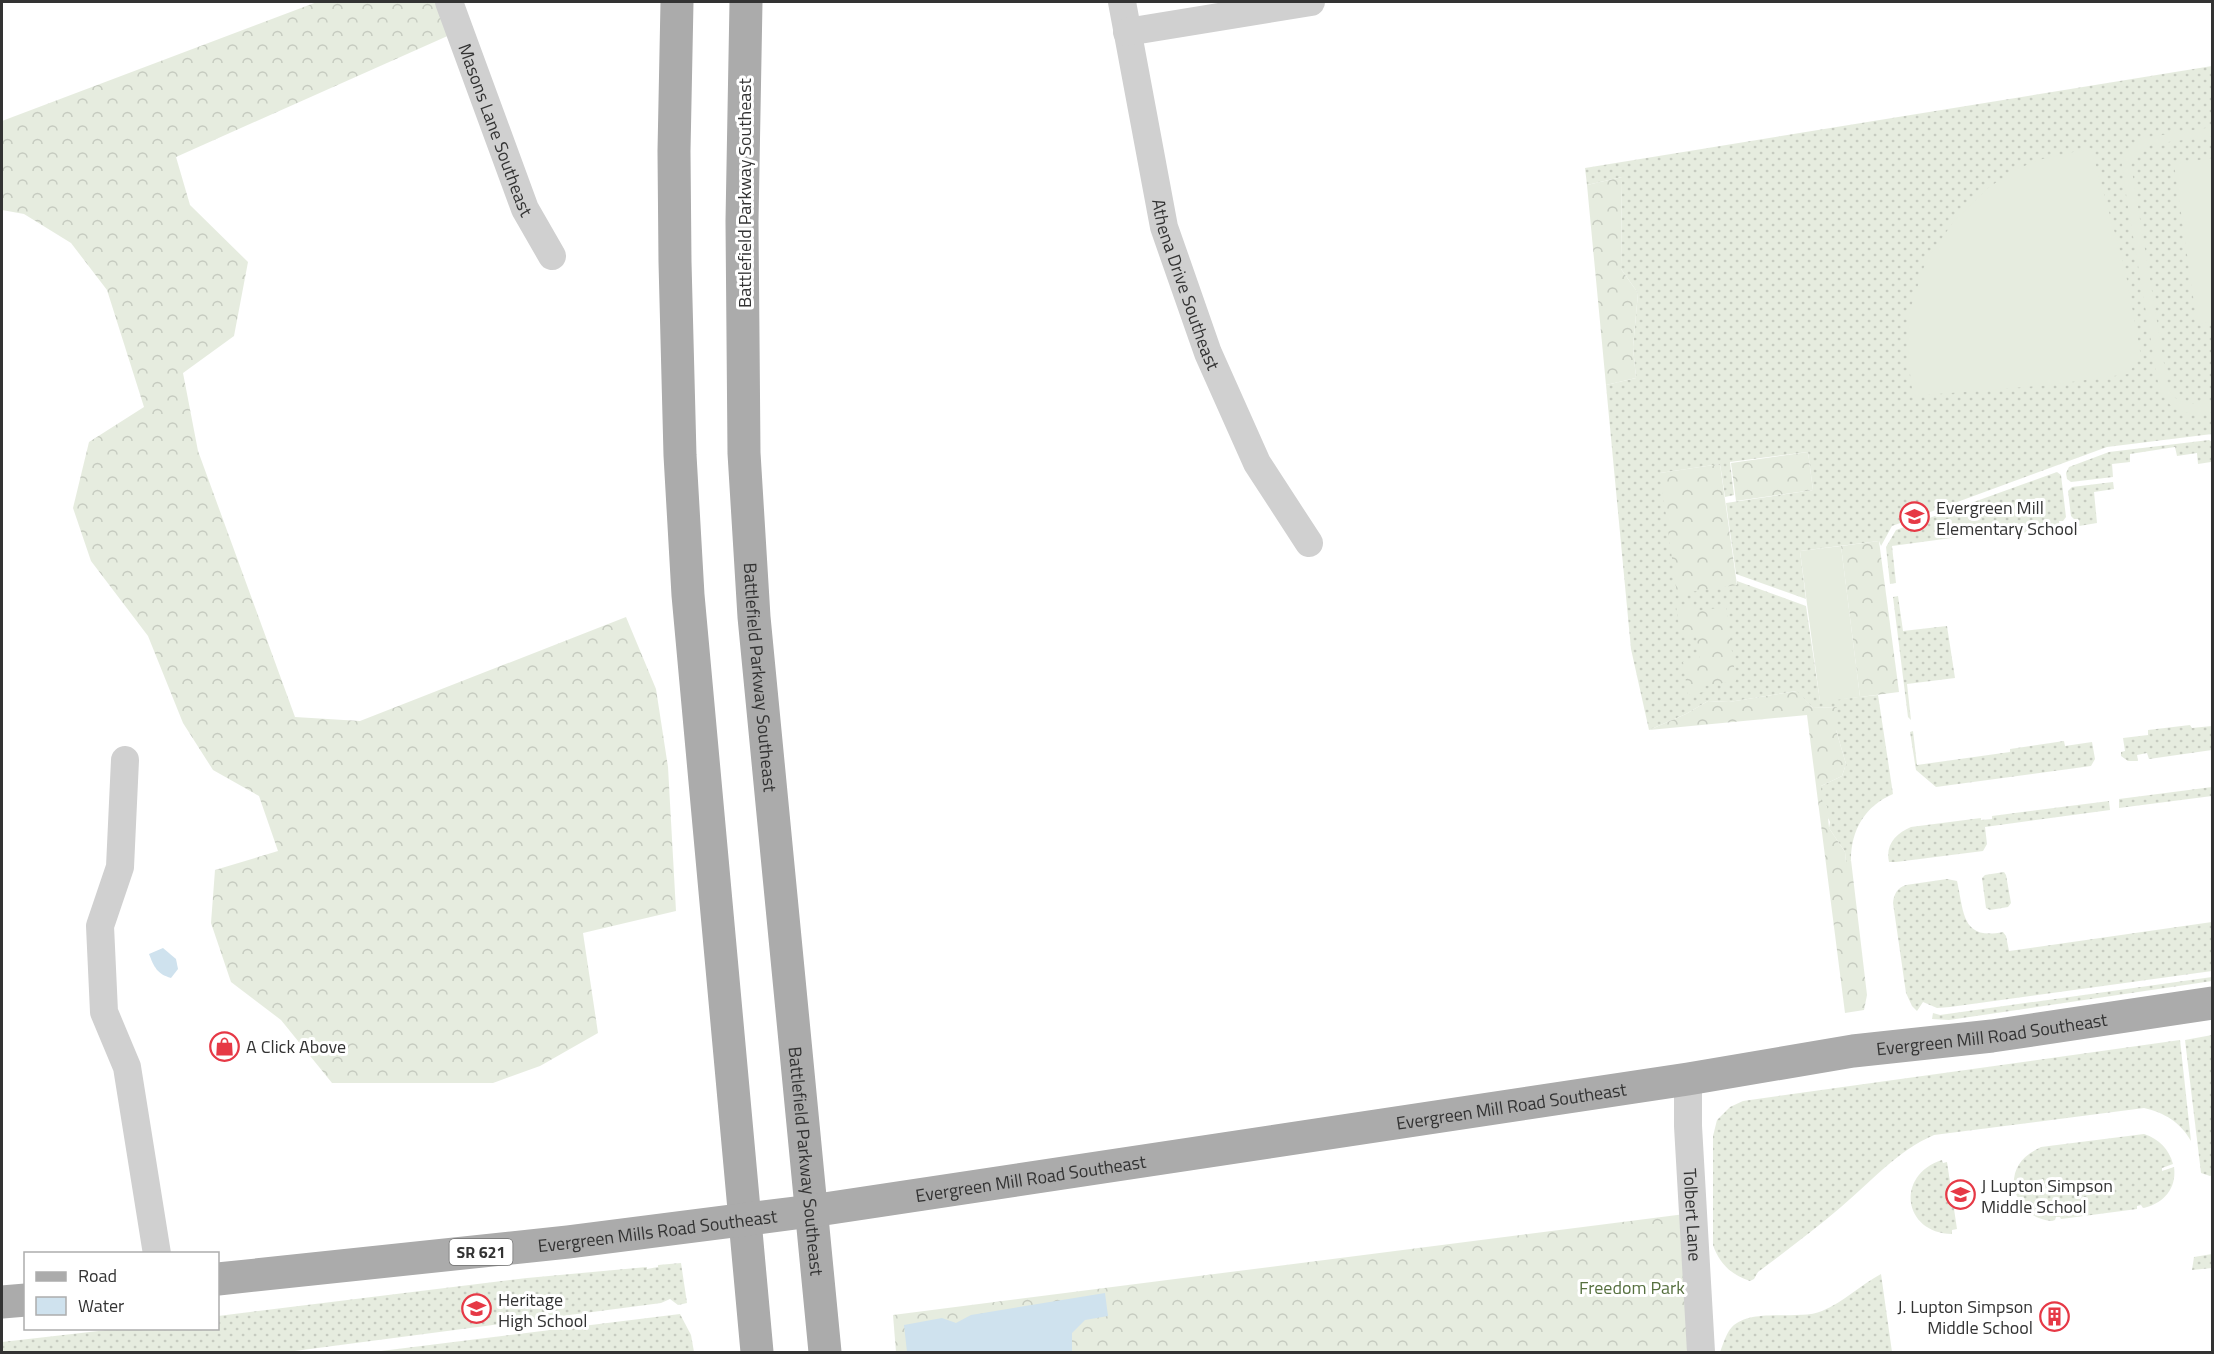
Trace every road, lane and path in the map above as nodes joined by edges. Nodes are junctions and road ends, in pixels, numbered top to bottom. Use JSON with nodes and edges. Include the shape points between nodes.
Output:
{"nodes":[{"id":1,"x":449,"y":2,"type":"edge"},
{"id":2,"x":677,"y":2,"type":"edge"},
{"id":3,"x":746,"y":2,"type":"edge"},
{"id":4,"x":1122,"y":2,"type":"edge"},
{"id":5,"x":1311,"y":2,"type":"edge"},
{"id":6,"x":1127,"y":32,"type":"junction"},
{"id":7,"x":552,"y":256,"type":"dead end"},
{"id":8,"x":1309,"y":543,"type":"dead end"},
{"id":9,"x":125,"y":760,"type":"dead end"},
{"id":10,"x":2212,"y":1003,"type":"edge"},
{"id":11,"x":1688,"y":1079,"type":"junction"},
{"id":12,"x":811,"y":1211,"type":"junction"},
{"id":13,"x":744,"y":1220,"type":"junction"},
{"id":14,"x":157,"y":1252,"type":"edge"},
{"id":15,"x":219,"y":1279,"type":"edge"},
{"id":16,"x":24,"y":1300,"type":"edge"},
{"id":17,"x":2,"y":1302,"type":"edge"},
{"id":18,"x":757,"y":1353,"type":"edge"},
{"id":19,"x":825,"y":1353,"type":"edge"},
{"id":20,"x":1701,"y":1353,"type":"edge"}],
"edges":[{"from":1,"to":7,"type":"street","name":"Masons Lane Southeast","via":[[525,209]]},
{"from":2,"to":13,"type":"main road","via":[[674,151],[681,467],[696,690]]},
{"from":3,"to":12,"type":"main road","name":"Battlefield Parkway Southeast","via":[[742,221],[745,465],[754,617]]},
{"from":4,"to":6,"type":"street","name":"Athena Drive Southeast"},
{"from":5,"to":6,"type":"street"},
{"from":6,"to":8,"type":"street","name":"Athena Drive Southeast","via":[[1164,227],[1205,343],[1257,463]]},
{"from":9,"to":14,"type":"street","via":[[120,867],[100,926],[104,1012],[127,1067]]},
{"from":10,"to":11,"type":"main road","name":"Evergreen Mill Road Southeast","number":"SR 621","via":[[1992,1036],[1853,1051]]},
{"from":11,"to":12,"type":"main road","name":"Evergreen Mill Road Southeast","number":"SR 621"},
{"from":11,"to":20,"type":"street","name":"Tolbert Lane"},
{"from":12,"to":13,"type":"main road","name":"Evergreen Mills Road Southeast","number":"SR 621"},
{"from":12,"to":19,"type":"main road","name":"Battlefield Parkway Southeast"},
{"from":13,"to":15,"type":"main road","name":"Evergreen Mills Road Southeast","number":"SR 621"},
{"from":13,"to":18,"type":"main road"},
{"from":16,"to":17,"type":"main road"}]}
